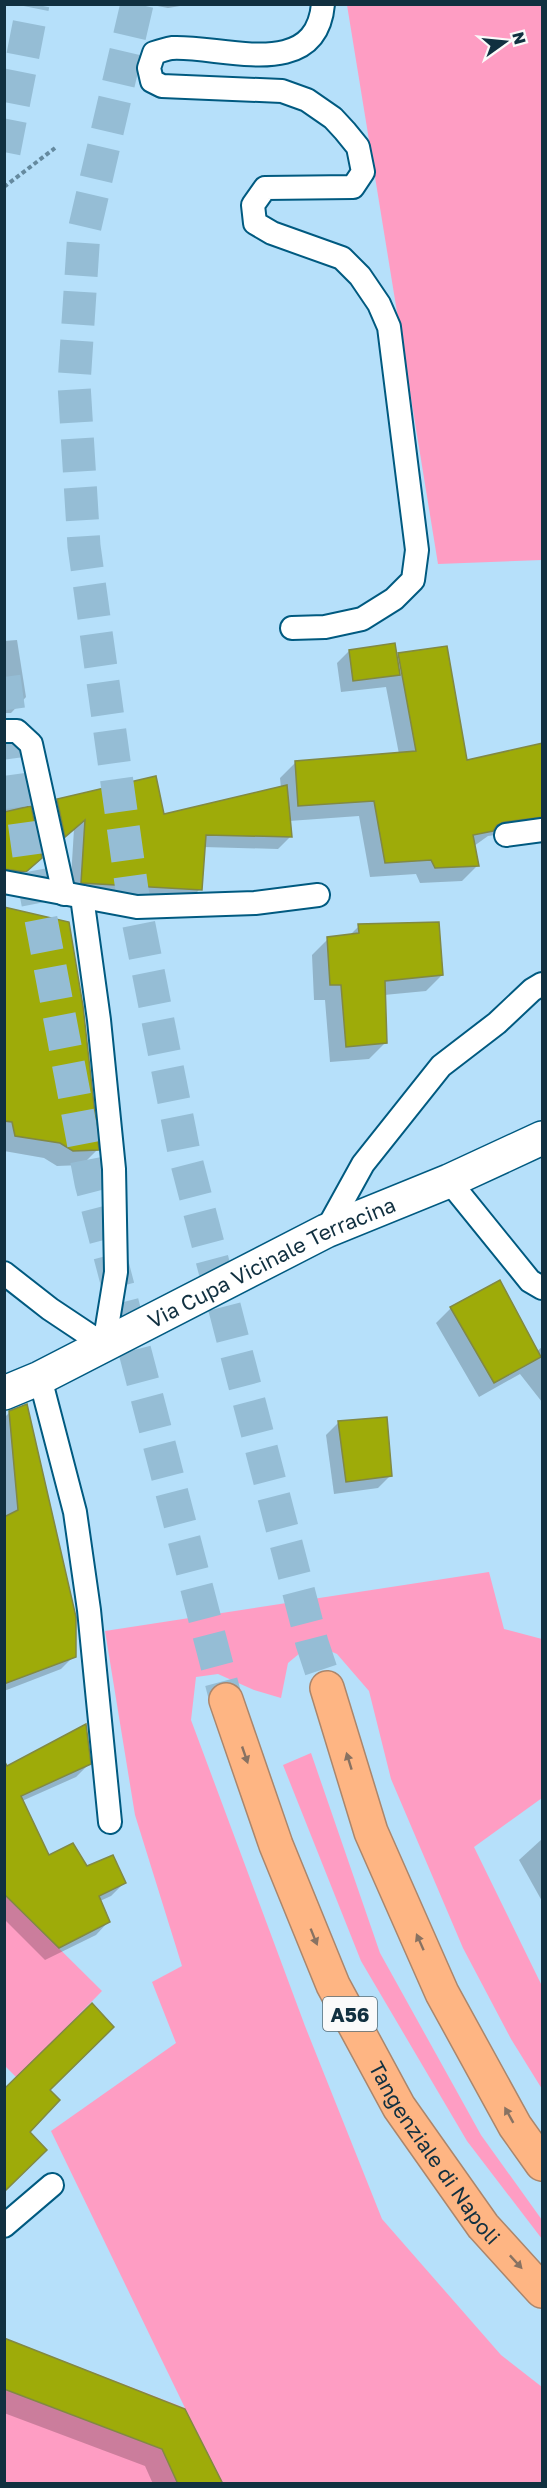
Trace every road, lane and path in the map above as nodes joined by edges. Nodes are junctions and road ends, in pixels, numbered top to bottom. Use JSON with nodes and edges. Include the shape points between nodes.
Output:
{"nodes":[{"id":1,"x":323,"y":4,"type":"edge"},
{"id":2,"x":55,"y":148,"type":"dead end"},
{"id":3,"x":4,"y":187,"type":"edge"},
{"id":4,"x":292,"y":628,"type":"dead end"},
{"id":5,"x":4,"y":731,"type":"edge"},
{"id":6,"x":543,"y":830,"type":"edge"},
{"id":7,"x":506,"y":835,"type":"dead end"},
{"id":8,"x":4,"y":882,"type":"edge"},
{"id":9,"x":73,"y":895,"type":"junction"},
{"id":10,"x":318,"y":895,"type":"dead end"},
{"id":11,"x":543,"y":984,"type":"edge"},
{"id":12,"x":543,"y":1138,"type":"edge"},
{"id":13,"x":449,"y":1181,"type":"junction"},
{"id":14,"x":326,"y":1231,"type":"junction"},
{"id":15,"x":4,"y":1273,"type":"edge"},
{"id":16,"x":543,"y":1288,"type":"edge"},
{"id":17,"x":104,"y":1345,"type":"junction"},
{"id":18,"x":40,"y":1378,"type":"junction"},
{"id":19,"x":4,"y":1393,"type":"edge"},
{"id":20,"x":327,"y":1688,"type":"tunnel mouth"},
{"id":21,"x":226,"y":1700,"type":"tunnel mouth"},
{"id":22,"x":110,"y":1822,"type":"dead end"},
{"id":23,"x":543,"y":2163,"type":"edge"},
{"id":24,"x":52,"y":2186,"type":"dead end"},
{"id":25,"x":4,"y":2226,"type":"edge"},
{"id":26,"x":543,"y":2291,"type":"edge"}],
"edges":[{"from":1,"to":4,"type":"lane","via":[[318,30],[286,51],[264,56],[171,48],[154,53],[149,68],[152,81],[162,86],[282,91],[307,100],[333,118],[358,147],[363,172],[353,187],[265,188],[253,206],[255,223],[342,258],[379,304],[389,327],[417,550],[412,580],[394,599],[362,619],[325,627]]},
{"from":2,"to":3,"type":"path"},
{"from":5,"to":9,"type":"lane","via":[[17,731],[31,744]]},
{"from":6,"to":7,"type":"lane"},
{"from":8,"to":9,"type":"lane"},
{"from":9,"to":10,"type":"lane","via":[[136,907],[255,903]]},
{"from":9,"to":17,"type":"lane","via":[[99,1020],[114,1169],[116,1272]]},
{"from":11,"to":14,"type":"lane","via":[[441,1066],[363,1164]]},
{"from":12,"to":13,"type":"street","name":"Via Cupa Vicinale Terracina"},
{"from":13,"to":14,"type":"street","name":"Via Cupa Vicinale Terracina"},
{"from":13,"to":16,"type":"lane","via":[[530,1281]]},
{"from":14,"to":17,"type":"street","name":"Via Cupa Vicinale Terracina"},
{"from":15,"to":17,"type":"lane"},
{"from":17,"to":18,"type":"street","name":"Via Cupa Vicinale Terracina"},
{"from":18,"to":19,"type":"street","name":"Via Cupa Vicinale Terracina"},
{"from":18,"to":22,"type":"lane","via":[[75,1512]]},
{"from":23,"to":20,"type":"highway","one_way":true,"via":[[515,2126],[442,1993],[371,1832]]},
{"from":21,"to":26,"type":"highway","name":"Tangenziale di Napoli","number":"A56","one_way":true,"via":[[276,1845],[333,1985],[399,2107],[483,2226]]},
{"from":24,"to":25,"type":"lane"}]}
